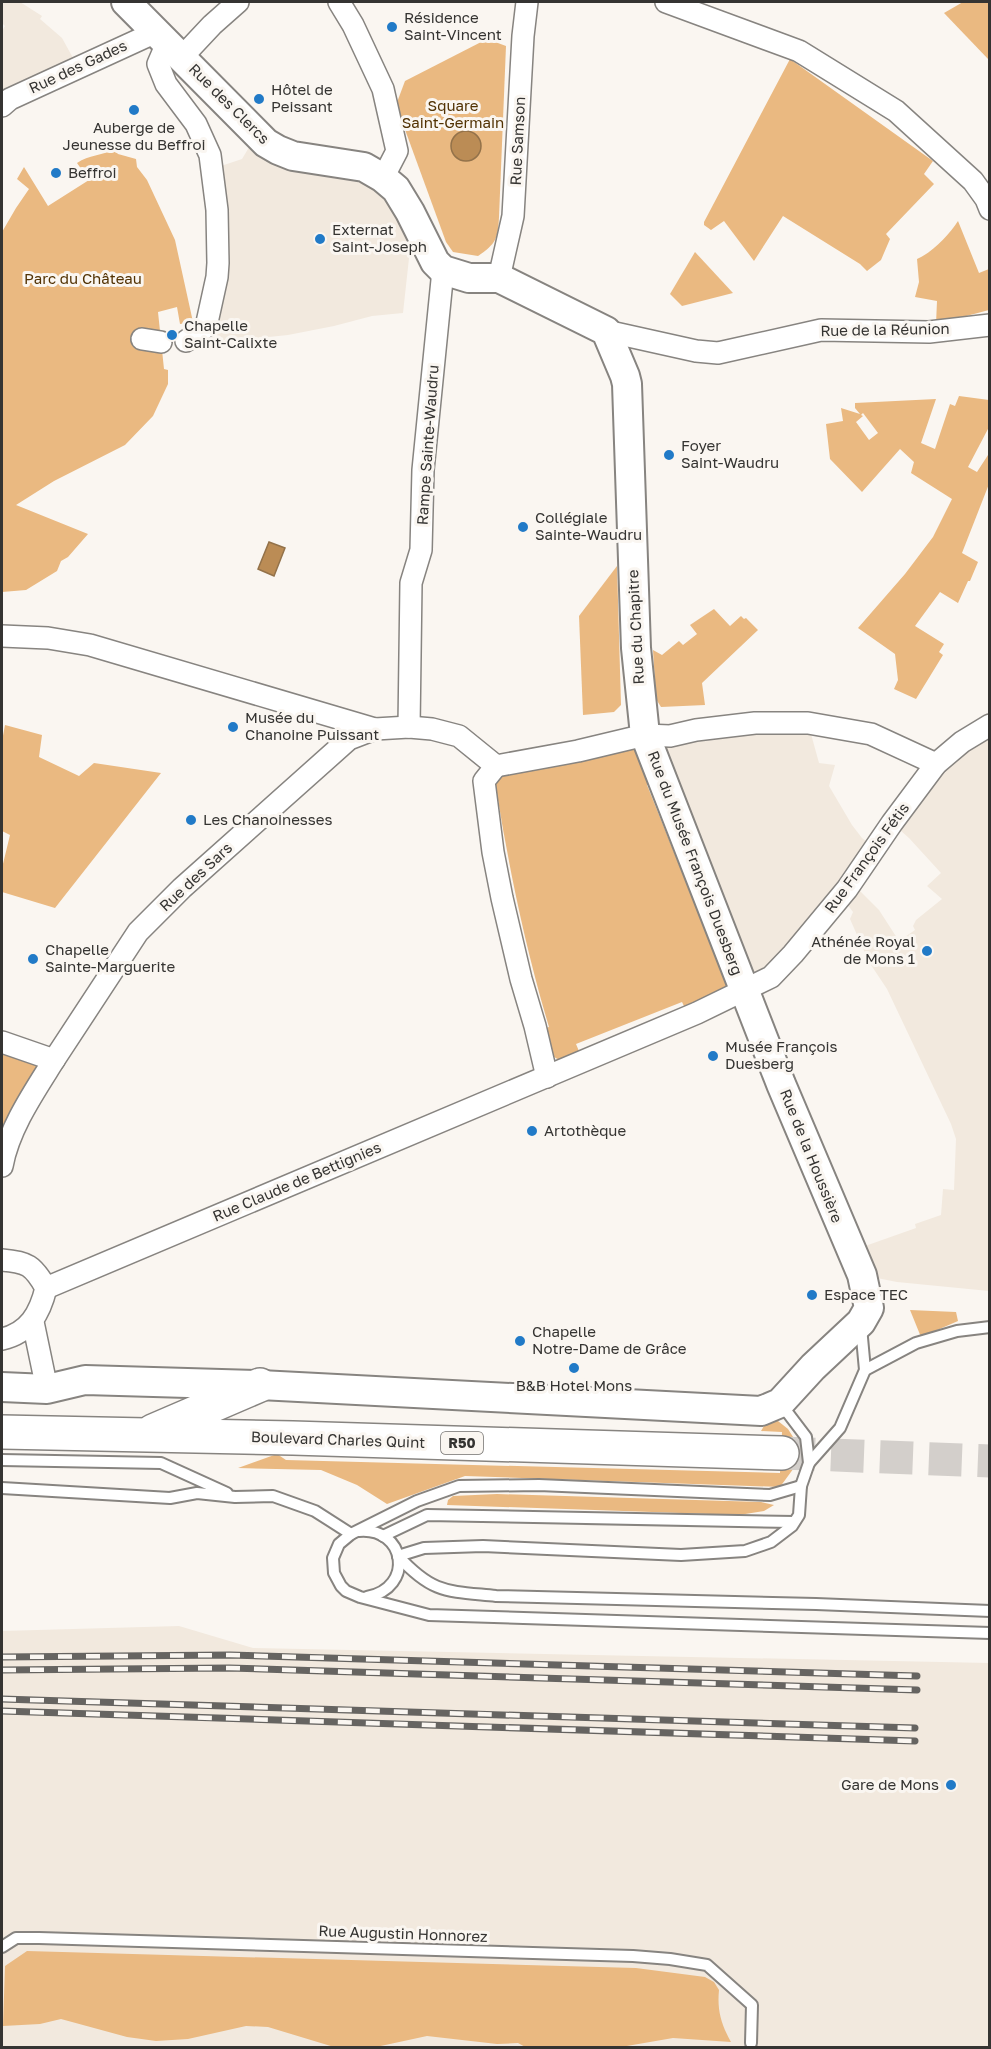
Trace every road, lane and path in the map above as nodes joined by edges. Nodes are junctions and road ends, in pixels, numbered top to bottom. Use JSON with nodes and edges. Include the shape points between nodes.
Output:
{"nodes":[{"id":1,"x":126,"y":2,"type":"edge"},
{"id":2,"x":238,"y":2,"type":"edge"},
{"id":3,"x":339,"y":2,"type":"edge"},
{"id":4,"x":527,"y":2,"type":"edge"},
{"id":5,"x":666,"y":2,"type":"edge"},
{"id":6,"x":169,"y":44,"type":"junction"},
{"id":7,"x":2,"y":106,"type":"edge"},
{"id":8,"x":383,"y":178,"type":"junction"},
{"id":9,"x":988,"y":202,"type":"edge"},
{"id":10,"x":443,"y":270,"type":"junction"},
{"id":11,"x":499,"y":278,"type":"junction"},
{"id":12,"x":990,"y":325,"type":"edge"},
{"id":13,"x":606,"y":331,"type":"junction"},
{"id":14,"x":186,"y":341,"type":"dead end"},
{"id":15,"x":2,"y":636,"type":"edge"},
{"id":16,"x":990,"y":725,"type":"edge"},
{"id":17,"x":409,"y":727,"type":"junction"},
{"id":18,"x":375,"y":729,"type":"junction"},
{"id":19,"x":645,"y":735,"type":"junction"},
{"id":20,"x":936,"y":764,"type":"junction"},
{"id":21,"x":496,"y":766,"type":"junction"},
{"id":22,"x":744,"y":990,"type":"junction"},
{"id":23,"x":2,"y":1042,"type":"edge"},
{"id":24,"x":54,"y":1060,"type":"junction"},
{"id":25,"x":547,"y":1077,"type":"junction"},
{"id":26,"x":2,"y":1163,"type":"edge"},
{"id":27,"x":2,"y":1259,"type":"edge"},
{"id":28,"x":46,"y":1288,"type":"junction"},
{"id":29,"x":33,"y":1322,"type":"junction"},
{"id":30,"x":861,"y":1322,"type":"junction"},
{"id":31,"x":990,"y":1327,"type":"edge"},
{"id":32,"x":2,"y":1339,"type":"edge"},
{"id":33,"x":865,"y":1370,"type":"junction"},
{"id":34,"x":260,"y":1385,"type":"junction"},
{"id":35,"x":2,"y":1387,"type":"edge"},
{"id":36,"x":47,"y":1389,"type":"junction"},
{"id":37,"x":780,"y":1403,"type":"junction"},
{"id":38,"x":2,"y":1431,"type":"edge"},
{"id":39,"x":143,"y":1436,"type":"junction"},
{"id":40,"x":795,"y":1458,"type":"junction"},
{"id":41,"x":2,"y":1460,"type":"edge"},
{"id":42,"x":801,"y":1486,"type":"junction"},
{"id":43,"x":2,"y":1488,"type":"edge"},
{"id":44,"x":235,"y":1497,"type":"junction"},
{"id":45,"x":794,"y":1522,"type":"junction"},
{"id":46,"x":351,"y":1534,"type":"junction"},
{"id":47,"x":383,"y":1536,"type":"junction"},
{"id":48,"x":398,"y":1556,"type":"junction"},
{"id":49,"x":367,"y":1597,"type":"junction"},
{"id":50,"x":990,"y":1611,"type":"edge"},
{"id":51,"x":990,"y":1633,"type":"edge"},
{"id":52,"x":2,"y":1947,"type":"edge"},
{"id":53,"x":751,"y":2043,"type":"dead end"}],
"edges":[{"from":1,"to":6,"type":"street","name":"Rue des Clercs"},
{"from":2,"to":6,"type":"street","via":[[212,25]]},
{"from":3,"to":8,"type":"street","via":[[383,89],[397,151]]},
{"from":4,"to":11,"type":"street","name":"Rue Samson","via":[[513,216]]},
{"from":5,"to":9,"type":"street","via":[[798,51],[896,111],[973,181]]},
{"from":6,"to":7,"type":"street","name":"Rue des Gades","via":[[28,90]]},
{"from":6,"to":8,"type":"street","name":"Rue des Clercs","via":[[257,134],[278,150],[364,167]]},
{"from":6,"to":14,"type":"street","via":[[158,64],[166,84],[196,124],[210,155],[217,210],[217,277],[212,302],[206,327]]},
{"from":8,"to":10,"type":"street","name":"Rue des Clercs","via":[[396,189]]},
{"from":10,"to":11,"type":"street","via":[[469,278]]},
{"from":10,"to":17,"type":"street","name":"Rampe Sainte-Waudru","via":[[423,470],[422,550],[411,583]]},
{"from":11,"to":13,"type":"street"},
{"from":12,"to":13,"type":"street","name":"Rue de la Réunion","via":[[929,332],[821,330],[718,353]]},
{"from":13,"to":19,"type":"street","name":"Rue du Chapitre","via":[[627,384],[636,648]]},
{"from":15,"to":18,"type":"street","via":[[90,645]]},
{"from":16,"to":20,"type":"street","name":"Rue François Fétis"},
{"from":17,"to":18,"type":"street"},
{"from":17,"to":21,"type":"street","via":[[459,736]]},
{"from":18,"to":24,"type":"street","name":"Rue des Sars","via":[[349,739],[138,932]]},
{"from":19,"to":20,"type":"street","via":[[670,736],[755,723],[808,723],[871,734]]},
{"from":19,"to":21,"type":"street"},
{"from":19,"to":22,"type":"street","name":"Rue du Musée François Duesberg"},
{"from":20,"to":22,"type":"street","name":"Rue François Fétis","via":[[853,881],[793,954],[771,977]]},
{"from":21,"to":25,"type":"street","via":[[484,781],[493,852],[513,949]]},
{"from":22,"to":25,"type":"street","name":"Rue François Fétis"},
{"from":22,"to":30,"type":"street","name":"Rue de la Houssière","via":[[862,1275],[869,1308]]},
{"from":23,"to":24,"type":"street"},
{"from":24,"to":26,"type":"street","name":"Rue des Sars","via":[[32,1094]]},
{"from":25,"to":28,"type":"street","name":"Rue Claude de Bettignies"},
{"from":27,"to":28,"type":"street","via":[[23,1262],[38,1273]]},
{"from":28,"to":29,"type":"street"},
{"from":29,"to":32,"type":"street"},
{"from":29,"to":36,"type":"street"},
{"from":30,"to":33,"type":"lane"},
{"from":30,"to":37,"type":"street"},
{"from":31,"to":33,"type":"lane","via":[[957,1331],[916,1343]]},
{"from":33,"to":40,"type":"lane","via":[[840,1428]]},
{"from":34,"to":36,"type":"street","via":[[85,1380]]},
{"from":34,"to":37,"type":"street","via":[[761,1411]]},
{"from":34,"to":39,"type":"highway"},
{"from":35,"to":36,"type":"street"},
{"from":37,"to":40,"type":"lane","via":[[806,1437]]},
{"from":38,"to":39,"type":"highway","name":"Boulevard Charles Quint","number":"R50"},
{"from":39,"to":40,"type":"highway","name":"Boulevard Charles Quint","number":"R50","via":[[293,1438]]},
{"from":40,"to":42,"type":"lane"},
{"from":41,"to":44,"type":"lane","via":[[161,1463]]},
{"from":42,"to":45,"type":"lane","via":[[799,1515]]},
{"from":42,"to":46,"type":"lane","via":[[770,1495],[459,1485]]},
{"from":43,"to":44,"type":"lane","via":[[170,1498],[197,1493]]},
{"from":44,"to":46,"type":"lane","via":[[273,1496],[315,1511]]},
{"from":45,"to":47,"type":"lane","via":[[427,1515]]},
{"from":45,"to":48,"type":"lane","via":[[771,1542],[745,1551],[681,1555],[483,1546],[424,1548]]},
{"from":46,"to":47,"type":"lane","via":[[367,1531]]},
{"from":46,"to":49,"type":"lane","via":[[336,1550],[334,1572],[346,1591]]},
{"from":47,"to":48,"type":"lane"},
{"from":48,"to":49,"type":"lane","via":[[398,1575],[393,1584],[386,1591]]},
{"from":48,"to":50,"type":"lane","via":[[432,1586],[496,1596]]},
{"from":49,"to":51,"type":"lane","via":[[429,1615]]},
{"from":52,"to":53,"type":"lane","name":"Rue Augustin Honnorez","via":[[16,1938],[39,1938],[670,1959],[707,1965],[752,2006]]}]}
